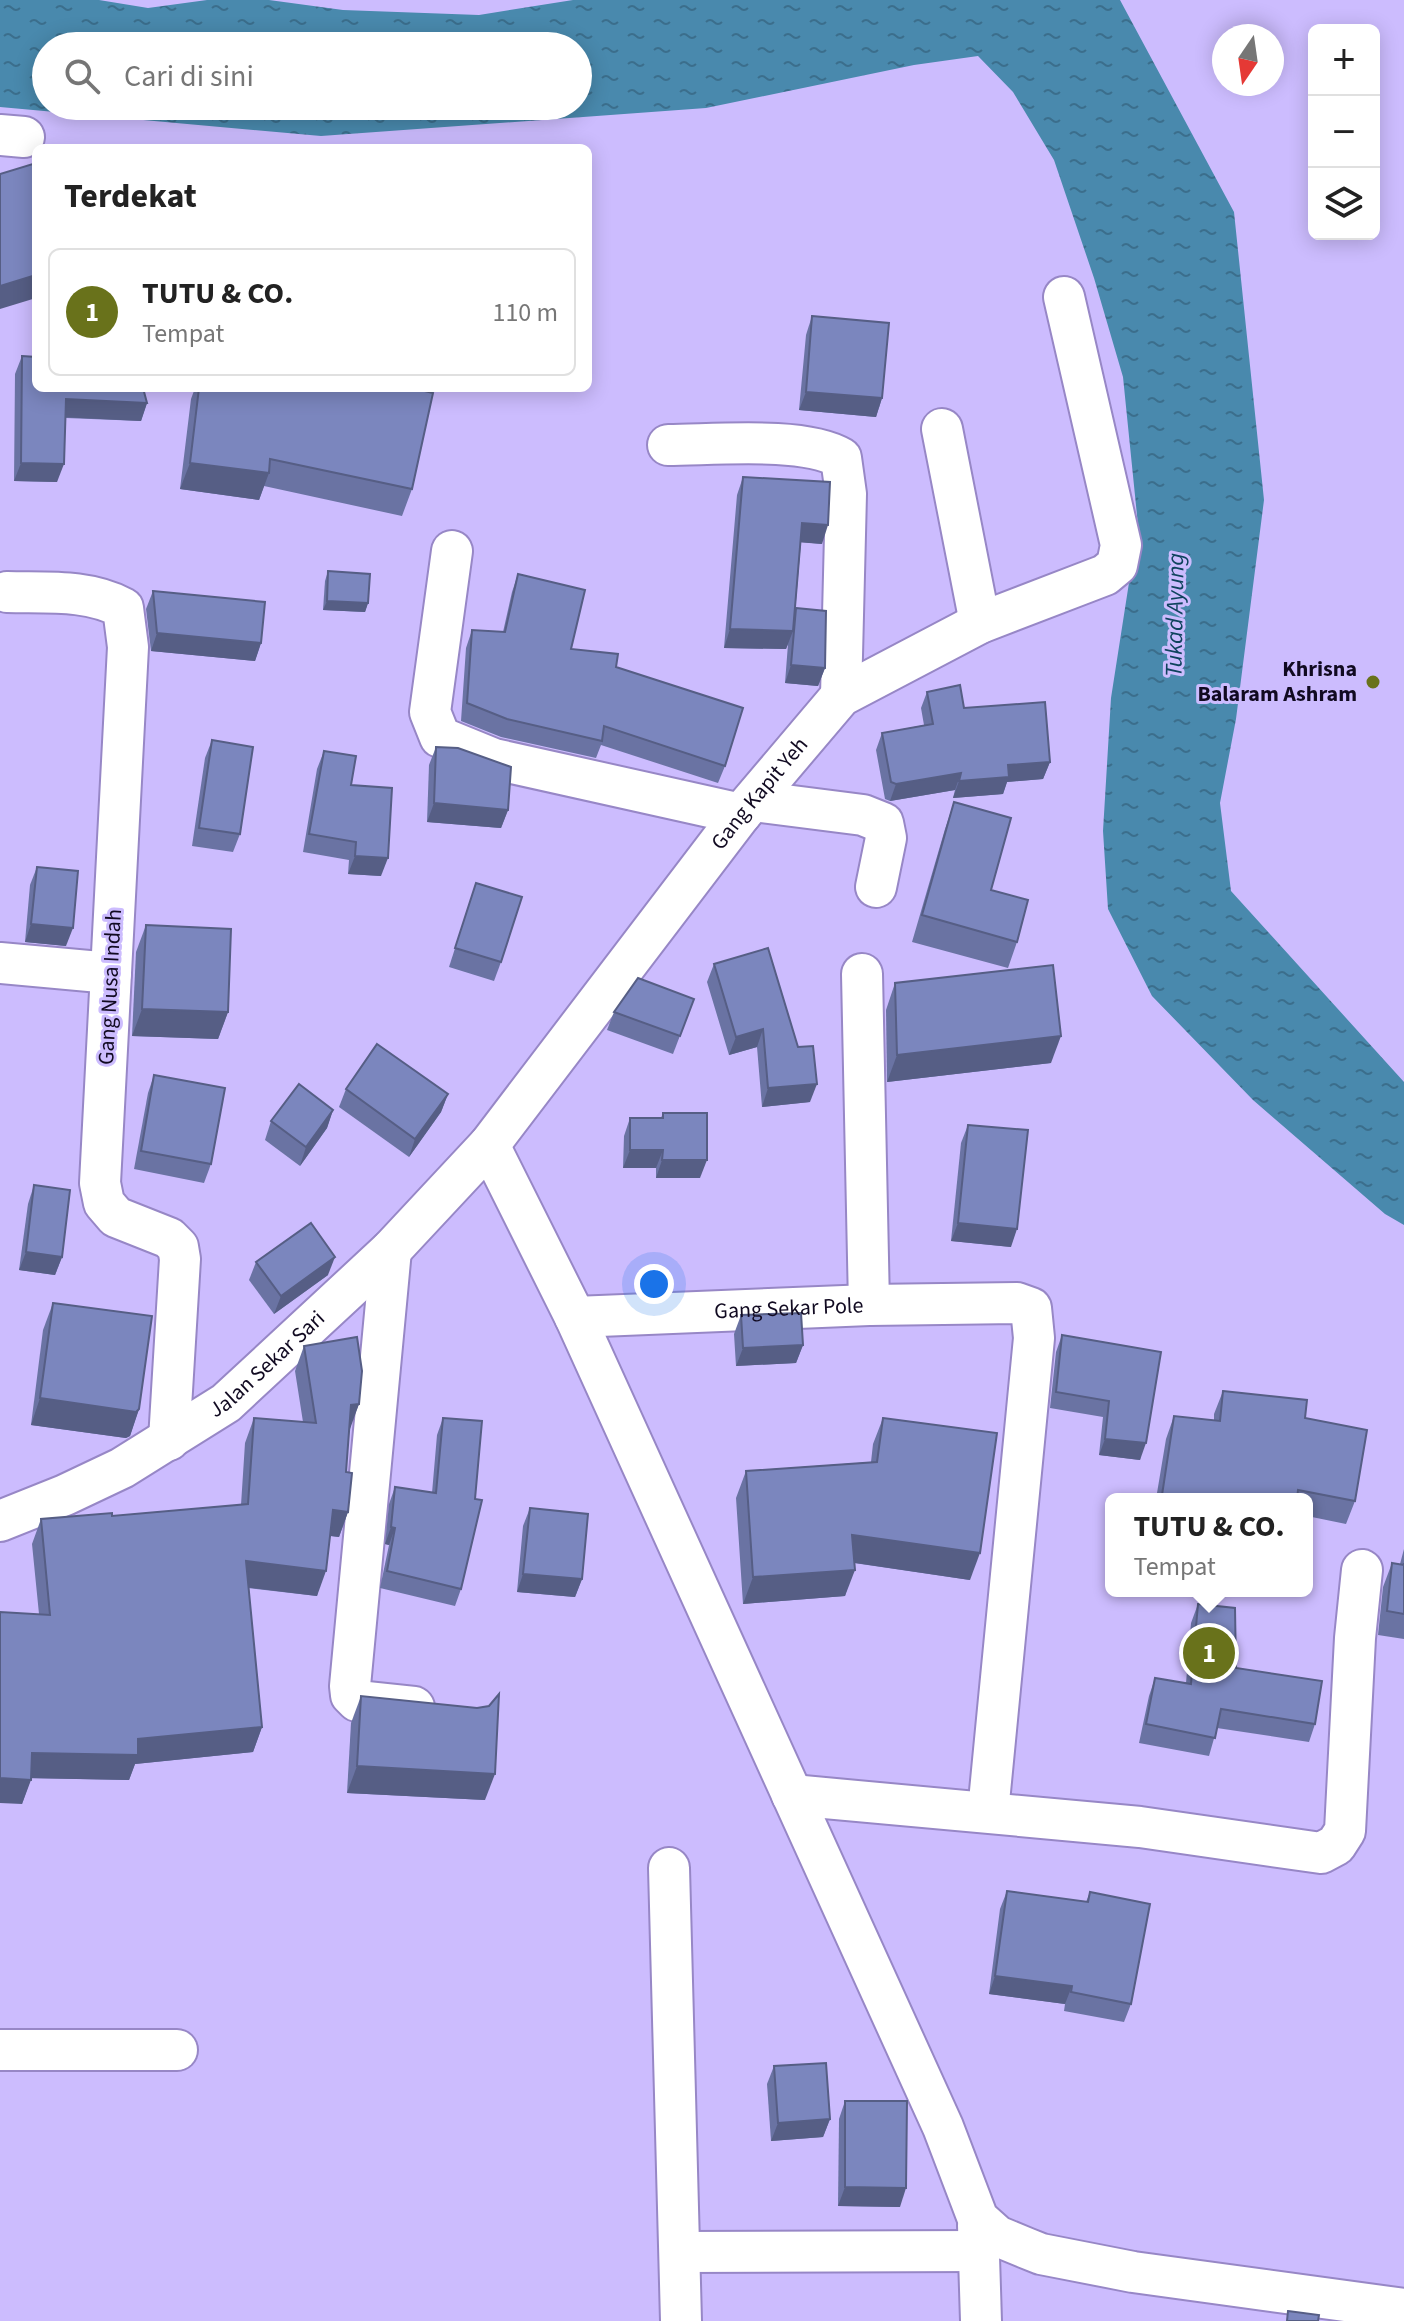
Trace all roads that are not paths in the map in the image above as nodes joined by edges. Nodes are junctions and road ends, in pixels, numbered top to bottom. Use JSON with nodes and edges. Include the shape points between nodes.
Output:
{"nodes":[{"id":1,"x":1064,"y":297,"type":"dead end"},
{"id":2,"x":942,"y":429,"type":"dead end"},
{"id":3,"x":668,"y":445,"type":"dead end"},
{"id":4,"x":452,"y":551,"type":"dead end"},
{"id":5,"x":7,"y":592,"type":"dead end"},
{"id":6,"x":980,"y":623,"type":"junction"},
{"id":7,"x":841,"y":696,"type":"junction"},
{"id":8,"x":747,"y":808,"type":"junction"},
{"id":9,"x":876,"y":887,"type":"dead end"},
{"id":10,"x":0,"y":963,"type":"edge"},
{"id":11,"x":111,"y":973,"type":"junction"},
{"id":12,"x":862,"y":974,"type":"dead end"},
{"id":13,"x":489,"y":1145,"type":"junction"},
{"id":14,"x":391,"y":1250,"type":"junction"},
{"id":15,"x":869,"y":1305,"type":"junction"},
{"id":16,"x":575,"y":1317,"type":"junction"},
{"id":17,"x":169,"y":1440,"type":"junction"},
{"id":18,"x":0,"y":1521,"type":"edge"},
{"id":19,"x":1362,"y":1570,"type":"dead end"},
{"id":20,"x":454,"y":1711,"type":"edge"},
{"id":21,"x":792,"y":1795,"type":"junction"},
{"id":22,"x":988,"y":1812,"type":"junction"},
{"id":23,"x":669,"y":1868,"type":"dead end"},
{"id":24,"x":0,"y":2050,"type":"edge"},
{"id":25,"x":177,"y":2050,"type":"dead end"},
{"id":26,"x":978,"y":2235,"type":"junction"},
{"id":27,"x":680,"y":2252,"type":"junction"},
{"id":28,"x":1404,"y":2309,"type":"edge"},
{"id":29,"x":681,"y":2321,"type":"edge"},
{"id":30,"x":981,"y":2321,"type":"edge"}],
"edges":[{"from":1,"to":6,"type":"street","name":"Gang Kapit Yeh","via":[[1121,556],[1105,575]]},
{"from":2,"to":6,"type":"street"},
{"from":3,"to":7,"type":"street","via":[[812,448],[841,458],[846,494]]},
{"from":4,"to":8,"type":"street","via":[[430,712],[440,737],[494,759]]},
{"from":5,"to":11,"type":"street","name":"Gang Nusa Indah","via":[[83,594],[123,608],[128,647]]},
{"from":6,"to":7,"type":"street","name":"Gang Kapit Yeh"},
{"from":7,"to":8,"type":"street","name":"Gang Kapit Yeh"},
{"from":8,"to":9,"type":"street","via":[[863,815],[883,823],[886,838]]},
{"from":8,"to":13,"type":"street","name":"Gang Kapit Yeh"},
{"from":10,"to":11,"type":"street"},
{"from":11,"to":17,"type":"street","name":"Gang Nusa Indah","via":[[100,1183],[104,1203],[116,1217],[169,1238],[178,1247]]},
{"from":12,"to":15,"type":"street"},
{"from":13,"to":14,"type":"street","name":"Jalan Sekar Sari"},
{"from":13,"to":16,"type":"street"},
{"from":14,"to":17,"type":"street","name":"Jalan Sekar Sari","via":[[226,1403]]},
{"from":14,"to":20,"type":"street","via":[[351,1695],[367,1703]]},
{"from":15,"to":16,"type":"street","name":"Gang Sekar Pole"},
{"from":15,"to":22,"type":"street","name":"Gang Sekar Pole","via":[[1002,1303],[1031,1308],[1034,1338]]},
{"from":16,"to":21,"type":"street"},
{"from":17,"to":18,"type":"street","name":"Jalan Sekar Sari","via":[[108,1475]]},
{"from":19,"to":22,"type":"street","via":[[1345,1831],[1336,1845],[1321,1853]]},
{"from":21,"to":22,"type":"street"},
{"from":21,"to":26,"type":"street","via":[[943,2127]]},
{"from":23,"to":27,"type":"street"},
{"from":24,"to":25,"type":"street"},
{"from":26,"to":27,"type":"street"},
{"from":26,"to":28,"type":"street","via":[[1133,2272]]},
{"from":26,"to":30,"type":"street"},
{"from":27,"to":29,"type":"street"}]}
